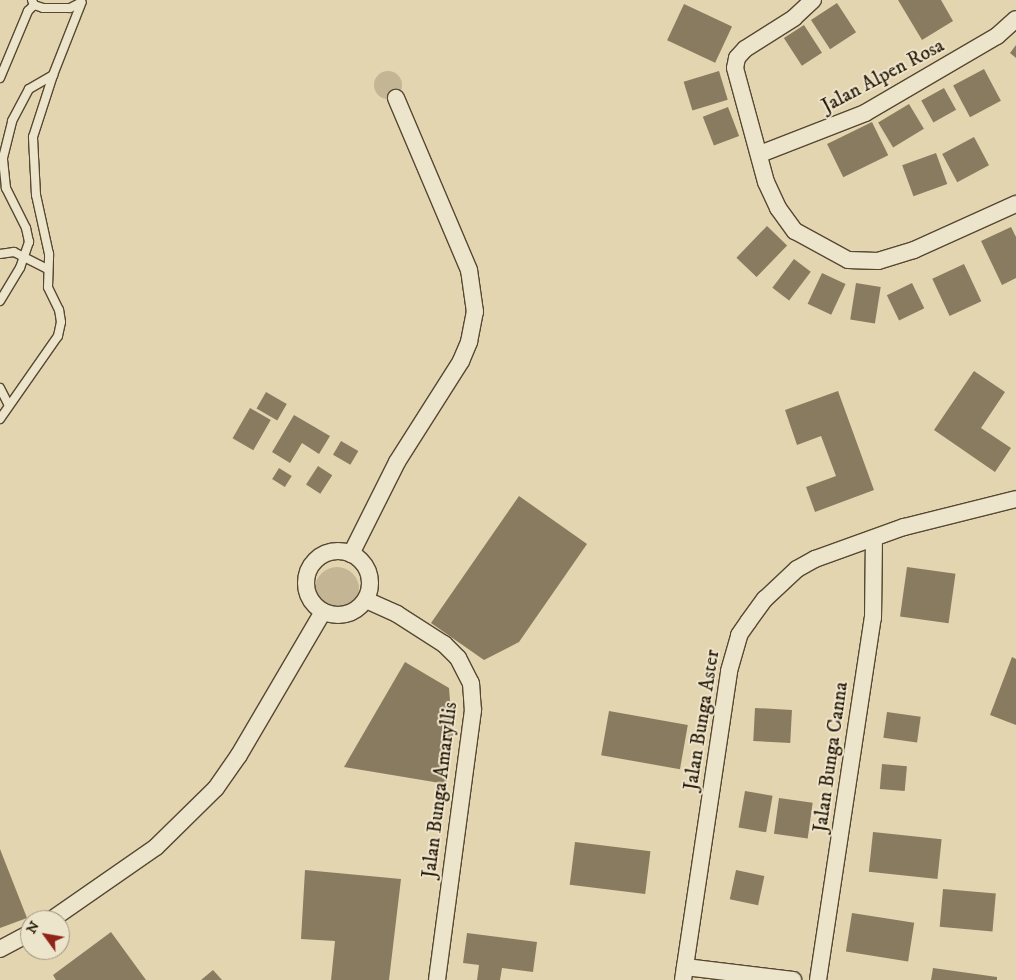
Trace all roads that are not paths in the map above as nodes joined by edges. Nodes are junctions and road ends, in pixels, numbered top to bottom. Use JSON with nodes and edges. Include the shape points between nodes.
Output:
{"nodes":[{"id":1,"x":813,"y":0,"type":"edge"},
{"id":2,"x":33,"y":2,"type":"edge"},
{"id":3,"x":82,"y":2,"type":"edge"},
{"id":4,"x":1016,"y":19,"type":"edge"},
{"id":5,"x":53,"y":75,"type":"junction"},
{"id":6,"x":0,"y":78,"type":"edge"},
{"id":7,"x":396,"y":98,"type":"dead end"},
{"id":8,"x":760,"y":154,"type":"junction"},
{"id":9,"x":1016,"y":204,"type":"edge"},
{"id":10,"x":0,"y":254,"type":"edge"},
{"id":11,"x":24,"y":256,"type":"junction"},
{"id":12,"x":47,"y":269,"type":"junction"},
{"id":13,"x":0,"y":302,"type":"edge"},
{"id":14,"x":0,"y":388,"type":"edge"},
{"id":15,"x":8,"y":404,"type":"junction"},
{"id":16,"x":0,"y":419,"type":"edge"},
{"id":17,"x":1016,"y":499,"type":"edge"},
{"id":18,"x":874,"y":540,"type":"junction"},
{"id":19,"x":351,"y":554,"type":"junction"},
{"id":20,"x":366,"y":600,"type":"junction"},
{"id":21,"x":323,"y":612,"type":"junction"},
{"id":22,"x":65,"y":910,"type":"edge"},
{"id":23,"x":20,"y":938,"type":"edge"},
{"id":24,"x":0,"y":949,"type":"edge"},
{"id":25,"x":684,"y":973,"type":"edge"},
{"id":26,"x":437,"y":980,"type":"edge"},
{"id":27,"x":793,"y":980,"type":"edge"},
{"id":28,"x":818,"y":980,"type":"edge"}],
"edges":[{"from":1,"to":8,"type":"street","via":[[794,18],[737,58],[735,68]]},
{"from":2,"to":3,"type":"lane","via":[[70,8]]},
{"from":2,"to":6,"type":"lane"},
{"from":3,"to":5,"type":"lane"},
{"from":4,"to":8,"type":"street","name":"Jalan Alpen Rosa","via":[[997,36],[865,113]]},
{"from":5,"to":11,"type":"lane","via":[[29,89],[12,121],[3,158],[6,188],[26,228],[29,242]]},
{"from":5,"to":12,"type":"lane","via":[[33,137],[36,195],[48,247]]},
{"from":7,"to":19,"type":"street","via":[[469,270],[475,312],[469,342],[460,361],[397,462]]},
{"from":8,"to":9,"type":"street","via":[[766,182],[778,208],[795,231],[848,260],[878,261],[914,250]]},
{"from":10,"to":11,"type":"lane","via":[[14,252]]},
{"from":11,"to":12,"type":"lane"},
{"from":11,"to":13,"type":"lane"},
{"from":12,"to":15,"type":"lane","via":[[48,287],[59,310],[58,336]]},
{"from":14,"to":15,"type":"lane"},
{"from":15,"to":16,"type":"lane"},
{"from":17,"to":18,"type":"street","name":"Jalan Bunga Aster","via":[[904,528]]},
{"from":18,"to":25,"type":"street","name":"Jalan Bunga Aster","via":[[815,559],[797,569],[765,599],[739,636],[729,671]]},
{"from":18,"to":28,"type":"street","name":"Jalan Bunga Canna","via":[[873,618]]},
{"from":19,"to":20,"type":"street","via":[[359,558],[369,573]]},
{"from":19,"to":21,"type":"street","via":[[342,551],[325,554],[317,559],[307,574],[310,600]]},
{"from":20,"to":21,"type":"street","via":[[351,613],[332,615]]},
{"from":20,"to":26,"type":"street","name":"Jalan Bunga Amaryllis","via":[[397,614],[444,644],[458,658],[471,684],[473,710]]},
{"from":21,"to":22,"type":"street","via":[[239,755],[216,788],[156,847]]},
{"from":23,"to":24,"type":"street"},
{"from":25,"to":27,"type":"street"}]}
